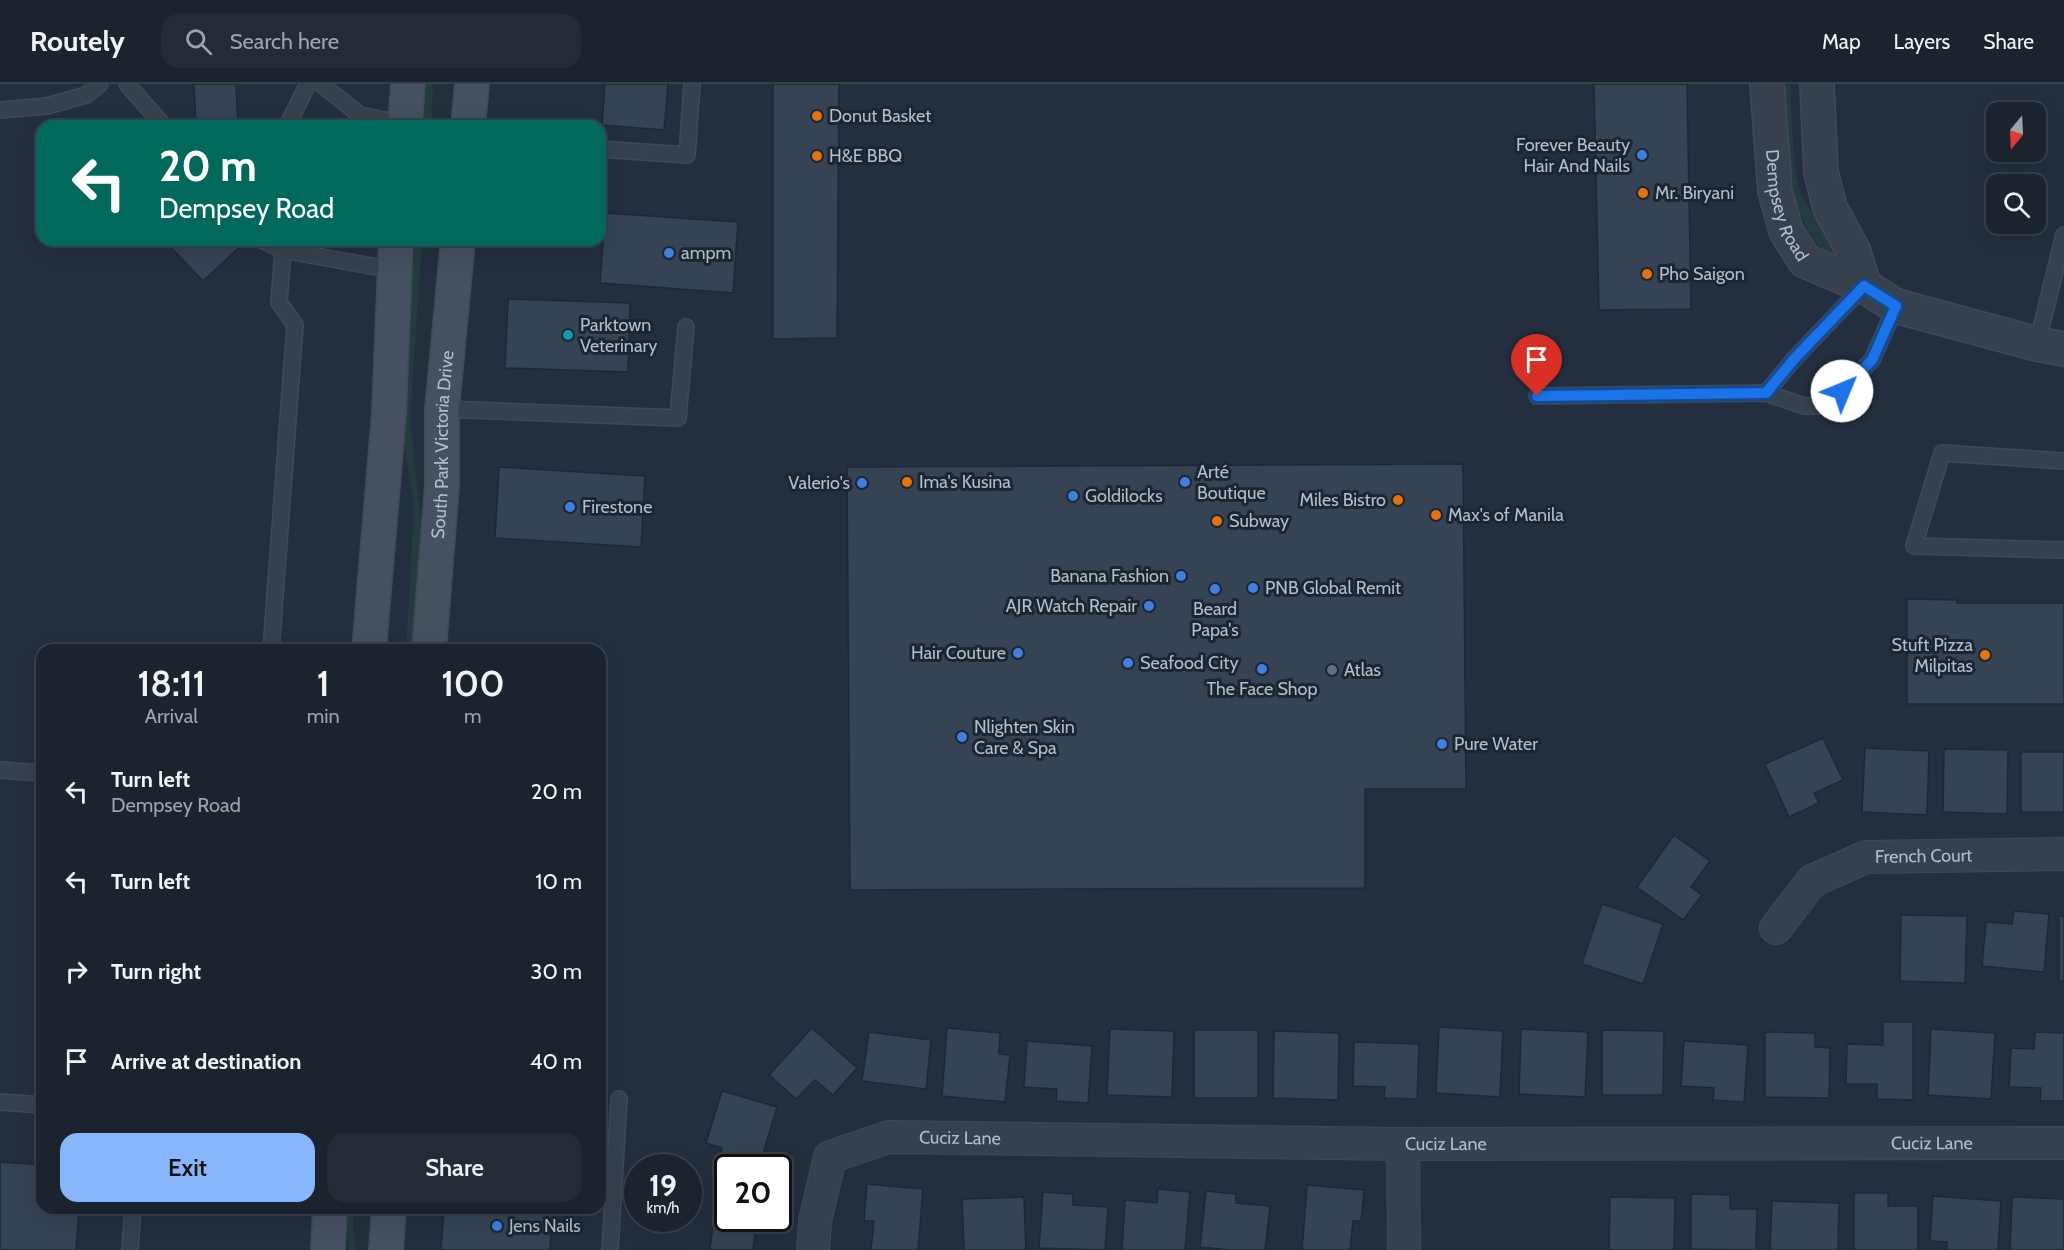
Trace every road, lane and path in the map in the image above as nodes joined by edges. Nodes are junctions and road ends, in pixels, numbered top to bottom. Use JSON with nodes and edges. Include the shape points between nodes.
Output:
{"nodes":[{"id":1,"x":100,"y":84,"type":"edge"},
{"id":2,"x":127,"y":84,"type":"edge"},
{"id":3,"x":308,"y":84,"type":"edge"},
{"id":4,"x":321,"y":84,"type":"edge"},
{"id":5,"x":408,"y":84,"type":"edge"},
{"id":6,"x":472,"y":84,"type":"edge"},
{"id":7,"x":692,"y":84,"type":"edge"},
{"id":8,"x":1767,"y":84,"type":"edge"},
{"id":9,"x":1817,"y":84,"type":"edge"},
{"id":10,"x":0,"y":110,"type":"edge"},
{"id":11,"x":159,"y":120,"type":"edge"},
{"id":12,"x":290,"y":120,"type":"edge"},
{"id":13,"x":382,"y":120,"type":"edge"},
{"id":14,"x":405,"y":120,"type":"edge"},
{"id":15,"x":469,"y":120,"type":"edge"},
{"id":16,"x":606,"y":149,"type":"edge"},
{"id":17,"x":2064,"y":235,"type":"edge"},
{"id":18,"x":275,"y":246,"type":"edge"},
{"id":19,"x":457,"y":246,"type":"edge"},
{"id":20,"x":283,"y":250,"type":"junction"},
{"id":21,"x":395,"y":255,"type":"edge"},
{"id":22,"x":1864,"y":286,"type":"junction"},
{"id":23,"x":1896,"y":306,"type":"junction"},
{"id":24,"x":686,"y":327,"type":"dead end"},
{"id":25,"x":2050,"y":347,"type":"edge"},
{"id":26,"x":1766,"y":393,"type":"junction"},
{"id":27,"x":1537,"y":396,"type":"dead end"},
{"id":28,"x":442,"y":409,"type":"junction"},
{"id":29,"x":2064,"y":461,"type":"edge"},
{"id":30,"x":2064,"y":550,"type":"edge"},
{"id":31,"x":271,"y":644,"type":"edge"},
{"id":32,"x":370,"y":644,"type":"edge"},
{"id":33,"x":429,"y":644,"type":"edge"},
{"id":34,"x":0,"y":770,"type":"edge"},
{"id":35,"x":36,"y":772,"type":"edge"},
{"id":36,"x":2064,"y":854,"type":"edge"},
{"id":37,"x":1776,"y":928,"type":"dead end"},
{"id":38,"x":619,"y":1099,"type":"dead end"},
{"id":39,"x":0,"y":1102,"type":"edge"},
{"id":40,"x":36,"y":1105,"type":"edge"},
{"id":41,"x":2064,"y":1143,"type":"edge"},
{"id":42,"x":1403,"y":1144,"type":"junction"},
{"id":43,"x":133,"y":1214,"type":"edge"},
{"id":44,"x":330,"y":1214,"type":"edge"},
{"id":45,"x":389,"y":1214,"type":"edge"},
{"id":46,"x":130,"y":1250,"type":"edge"},
{"id":47,"x":328,"y":1250,"type":"edge"},
{"id":48,"x":386,"y":1250,"type":"edge"},
{"id":49,"x":610,"y":1250,"type":"edge"},
{"id":50,"x":813,"y":1250,"type":"edge"},
{"id":51,"x":1404,"y":1250,"type":"edge"}],
"edges":[{"from":1,"to":10,"type":"lane","via":[[86,95],[47,106]]},
{"from":2,"to":11,"type":"lane"},
{"from":3,"to":12,"type":"lane"},
{"from":4,"to":13,"type":"lane","via":[[360,115]]},
{"from":5,"to":14,"type":"main road"},
{"from":6,"to":15,"type":"main road"},
{"from":7,"to":16,"type":"lane","via":[[687,156]]},
{"from":8,"to":22,"type":"street","name":"Dempsey Road","via":[[1775,191],[1786,231],[1805,261]]},
{"from":9,"to":22,"type":"street","name":"Dempsey Road","via":[[1821,172],[1830,208],[1854,252]]},
{"from":17,"to":25,"type":"lane"},
{"from":18,"to":20,"type":"lane"},
{"from":19,"to":28,"type":"main road","name":"South Park Victoria Drive"},
{"from":20,"to":21,"type":"lane"},
{"from":20,"to":31,"type":"lane","via":[[279,302],[296,325]]},
{"from":21,"to":32,"type":"main road","via":[[389,413]]},
{"from":22,"to":23,"type":"street","name":"Dempsey Road"},
{"from":22,"to":26,"type":"lane"},
{"from":23,"to":25,"type":"street","name":"Dempsey Road"},
{"from":23,"to":26,"type":"lane","via":[[1872,360],[1827,406],[1804,406]]},
{"from":24,"to":28,"type":"lane","via":[[678,418]]},
{"from":26,"to":27,"type":"lane"},
{"from":28,"to":33,"type":"main road","name":"South Park Victoria Drive","via":[[442,486]]},
{"from":29,"to":30,"type":"lane","via":[[1942,453],[1914,546]]},
{"from":34,"to":35,"type":"lane"},
{"from":36,"to":37,"type":"street","name":"French Court","via":[[1866,857],[1812,881]]},
{"from":38,"to":49,"type":"lane"},
{"from":39,"to":40,"type":"lane"},
{"from":41,"to":42,"type":"street","name":"Cuciz Lane"},
{"from":42,"to":50,"type":"street","name":"Cuciz Lane","via":[[889,1137],[830,1157],[815,1221]]},
{"from":42,"to":51,"type":"street"},
{"from":43,"to":46,"type":"lane"},
{"from":44,"to":47,"type":"main road"},
{"from":45,"to":48,"type":"main road"}]}
